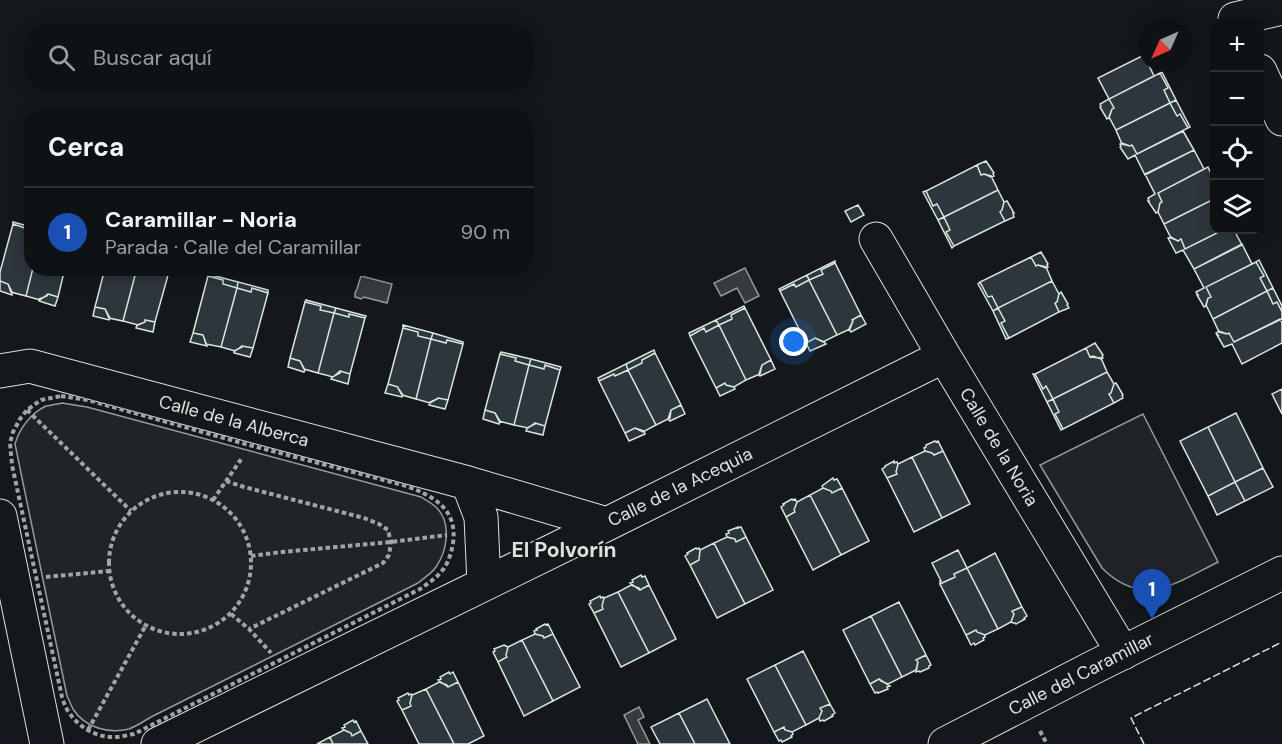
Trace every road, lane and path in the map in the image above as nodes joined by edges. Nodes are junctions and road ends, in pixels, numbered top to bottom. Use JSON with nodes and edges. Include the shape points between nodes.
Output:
{"nodes":[{"id":1,"x":1282,"y":8,"type":"edge"},
{"id":2,"x":1234,"y":14,"type":"edge"},
{"id":3,"x":1261,"y":72,"type":"edge"},
{"id":4,"x":1282,"y":119,"type":"edge"},
{"id":5,"x":876,"y":239,"type":"dead end"},
{"id":6,"x":944,"y":356,"type":"junction"},
{"id":7,"x":0,"y":371,"type":"edge"},
{"id":8,"x":27,"y":410,"type":"junction"},
{"id":9,"x":252,"y":436,"type":"junction"},
{"id":10,"x":226,"y":481,"type":"junction"},
{"id":11,"x":468,"y":483,"type":"junction"},
{"id":12,"x":213,"y":500,"type":"junction"},
{"id":13,"x":131,"y":511,"type":"junction"},
{"id":14,"x":0,"y":516,"type":"edge"},
{"id":15,"x":607,"y":524,"type":"junction"},
{"id":16,"x":454,"y":534,"type":"junction"},
{"id":17,"x":391,"y":542,"type":"junction"},
{"id":18,"x":251,"y":556,"type":"junction"},
{"id":19,"x":110,"y":571,"type":"junction"},
{"id":20,"x":1282,"y":573,"type":"edge"},
{"id":21,"x":37,"y":579,"type":"junction"},
{"id":22,"x":484,"y":584,"type":"junction"},
{"id":23,"x":231,"y":614,"type":"junction"},
{"id":24,"x":146,"y":625,"type":"junction"},
{"id":25,"x":249,"y":629,"type":"junction"},
{"id":26,"x":1123,"y":653,"type":"junction"},
{"id":27,"x":277,"y":661,"type":"junction"},
{"id":28,"x":88,"y":730,"type":"junction"},
{"id":29,"x":47,"y":744,"type":"edge"},
{"id":30,"x":158,"y":744,"type":"edge"},
{"id":31,"x":945,"y":744,"type":"edge"}],
"edges":[{"from":1,"to":2,"type":"street"},
{"from":3,"to":4,"type":"street"},
{"from":5,"to":6,"type":"street","name":"Calle de la Noria"},
{"from":6,"to":15,"type":"street","name":"Calle de la Acequia"},
{"from":6,"to":26,"type":"street","name":"Calle de la Noria"},
{"from":7,"to":9,"type":"street","name":"Calle de la Alberca","via":[[30,366]]},
{"from":8,"to":9,"type":"path","via":[[41,400],[61,396]]},
{"from":8,"to":13,"type":"path"},
{"from":8,"to":21,"type":"path","via":[[10,443]]},
{"from":9,"to":10,"type":"path"},
{"from":9,"to":11,"type":"street","name":"Calle de la Alberca"},
{"from":9,"to":16,"type":"path","via":[[423,492],[441,504],[451,518]]},
{"from":10,"to":12,"type":"path"},
{"from":10,"to":17,"type":"path","via":[[364,518],[388,530]]},
{"from":11,"to":15,"type":"street","name":"Calle de la Alberca"},
{"from":11,"to":22,"type":"street","via":[[481,517]]},
{"from":12,"to":13,"type":"path","via":[[193,493],[170,493],[149,499]]},
{"from":12,"to":18,"type":"path","via":[[240,523]]},
{"from":13,"to":19,"type":"path","via":[[114,538]]},
{"from":14,"to":29,"type":"street"},
{"from":15,"to":22,"type":"street","name":"Calle de la Acequia"},
{"from":16,"to":17,"type":"path"},
{"from":16,"to":27,"type":"path","via":[[451,554],[441,572],[422,588]]},
{"from":17,"to":18,"type":"path"},
{"from":17,"to":25,"type":"path","via":[[389,555],[382,563]]},
{"from":18,"to":23,"type":"path","via":[[247,587]]},
{"from":19,"to":21,"type":"path"},
{"from":19,"to":24,"type":"path","via":[[121,602]]},
{"from":20,"to":26,"type":"street","name":"Calle del Caramillar"},
{"from":21,"to":28,"type":"path","via":[[62,697],[69,713]]},
{"from":22,"to":30,"type":"street","name":"Calle de la Acequia"},
{"from":23,"to":24,"type":"path","via":[[200,631],[181,634]]},
{"from":23,"to":25,"type":"path"},
{"from":24,"to":28,"type":"path"},
{"from":25,"to":27,"type":"path"},
{"from":26,"to":31,"type":"street","name":"Calle del Caramillar"},
{"from":27,"to":28,"type":"path","via":[[134,734],[117,738]]}]}
